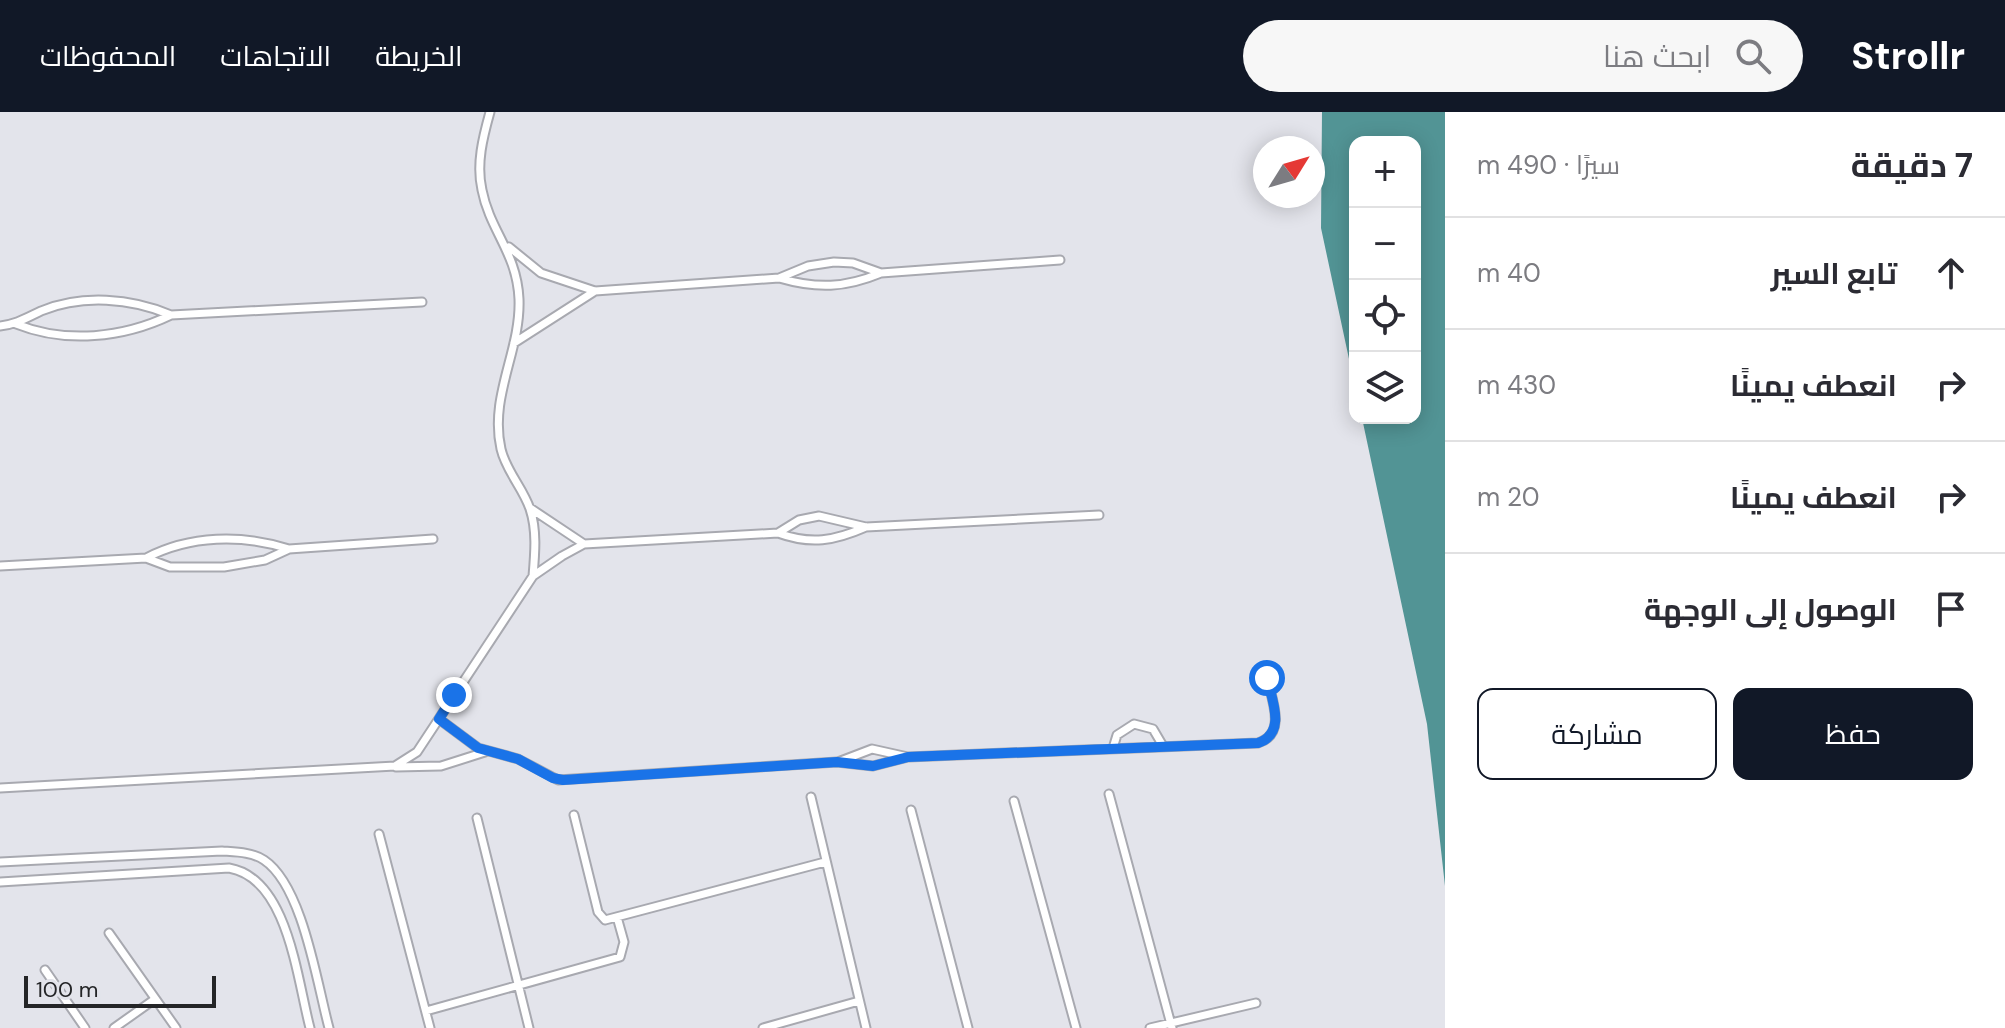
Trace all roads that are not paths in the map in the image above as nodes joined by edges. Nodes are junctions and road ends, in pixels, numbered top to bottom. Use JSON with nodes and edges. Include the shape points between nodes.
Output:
{"nodes":[{"id":1,"x":490,"y":112,"type":"edge"},
{"id":2,"x":507,"y":245,"type":"junction"},
{"id":3,"x":1060,"y":260,"type":"dead end"},
{"id":4,"x":881,"y":273,"type":"junction"},
{"id":5,"x":779,"y":278,"type":"junction"},
{"id":6,"x":595,"y":291,"type":"junction"},
{"id":7,"x":422,"y":302,"type":"dead end"},
{"id":8,"x":171,"y":315,"type":"junction"},
{"id":9,"x":16,"y":324,"type":"junction"},
{"id":10,"x":0,"y":326,"type":"edge"},
{"id":11,"x":514,"y":343,"type":"junction"},
{"id":12,"x":530,"y":508,"type":"junction"},
{"id":13,"x":1099,"y":515,"type":"dead end"},
{"id":14,"x":866,"y":527,"type":"junction"},
{"id":15,"x":778,"y":533,"type":"junction"},
{"id":16,"x":433,"y":539,"type":"dead end"},
{"id":17,"x":584,"y":544,"type":"junction"},
{"id":18,"x":289,"y":549,"type":"junction"},
{"id":19,"x":146,"y":558,"type":"junction"},
{"id":20,"x":0,"y":566,"type":"edge"},
{"id":21,"x":533,"y":576,"type":"junction"},
{"id":22,"x":1267,"y":678,"type":"dead end"},
{"id":23,"x":439,"y":719,"type":"junction"},
{"id":24,"x":1163,"y":746,"type":"junction"},
{"id":25,"x":1113,"y":748,"type":"junction"},
{"id":26,"x":488,"y":752,"type":"junction"},
{"id":27,"x":908,"y":757,"type":"junction"},
{"id":28,"x":837,"y":762,"type":"junction"},
{"id":29,"x":395,"y":766,"type":"junction"},
{"id":30,"x":0,"y":788,"type":"edge"},
{"id":31,"x":1109,"y":794,"type":"dead end"},
{"id":32,"x":811,"y":797,"type":"dead end"},
{"id":33,"x":1014,"y":801,"type":"dead end"},
{"id":34,"x":911,"y":810,"type":"dead end"},
{"id":35,"x":574,"y":815,"type":"dead end"},
{"id":36,"x":477,"y":818,"type":"dead end"},
{"id":37,"x":379,"y":834,"type":"dead end"},
{"id":38,"x":0,"y":862,"type":"edge"},
{"id":39,"x":825,"y":862,"type":"junction"},
{"id":40,"x":0,"y":882,"type":"edge"},
{"id":41,"x":617,"y":917,"type":"junction"},
{"id":42,"x":109,"y":933,"type":"dead end"},
{"id":43,"x":45,"y":970,"type":"dead end"},
{"id":44,"x":518,"y":985,"type":"junction"},
{"id":45,"x":155,"y":999,"type":"junction"},
{"id":46,"x":859,"y":1001,"type":"junction"},
{"id":47,"x":1256,"y":1003,"type":"dead end"},
{"id":48,"x":426,"y":1011,"type":"junction"},
{"id":49,"x":1171,"y":1025,"type":"edge"},
{"id":50,"x":85,"y":1028,"type":"edge"},
{"id":51,"x":114,"y":1028,"type":"edge"},
{"id":52,"x":176,"y":1028,"type":"edge"},
{"id":53,"x":310,"y":1028,"type":"edge"},
{"id":54,"x":329,"y":1028,"type":"edge"},
{"id":55,"x":430,"y":1028,"type":"edge"},
{"id":56,"x":529,"y":1028,"type":"edge"},
{"id":57,"x":763,"y":1028,"type":"edge"},
{"id":58,"x":866,"y":1028,"type":"edge"},
{"id":59,"x":968,"y":1028,"type":"edge"},
{"id":60,"x":1076,"y":1028,"type":"edge"},
{"id":61,"x":1150,"y":1028,"type":"edge"}],
"edges":[{"from":1,"to":2,"type":"lane","via":[[480,163],[482,190]]},
{"from":2,"to":6,"type":"lane","via":[[541,273]]},
{"from":2,"to":11,"type":"lane","via":[[519,298]]},
{"from":3,"to":4,"type":"lane"},
{"from":4,"to":5,"type":"lane","via":[[835,287]]},
{"from":4,"to":5,"type":"lane","via":[[834,262]]},
{"from":5,"to":6,"type":"lane"},
{"from":6,"to":11,"type":"lane"},
{"from":7,"to":8,"type":"lane"},
{"from":8,"to":9,"type":"lane","via":[[118,333],[74,336],[42,334]]},
{"from":8,"to":9,"type":"lane","via":[[115,300],[43,311]]},
{"from":9,"to":10,"type":"lane"},
{"from":11,"to":12,"type":"lane","via":[[497,416],[501,450]]},
{"from":12,"to":17,"type":"lane"},
{"from":12,"to":21,"type":"lane"},
{"from":13,"to":14,"type":"lane"},
{"from":14,"to":15,"type":"lane","via":[[824,542]]},
{"from":14,"to":15,"type":"lane","via":[[819,516]]},
{"from":15,"to":17,"type":"lane"},
{"from":16,"to":18,"type":"lane"},
{"from":17,"to":21,"type":"lane"},
{"from":18,"to":19,"type":"lane","via":[[264,541],[222,539],[166,548]]},
{"from":18,"to":19,"type":"lane","via":[[265,560],[224,567],[170,567]]},
{"from":19,"to":20,"type":"lane"},
{"from":21,"to":23,"type":"lane"},
{"from":22,"to":24,"type":"lane","via":[[1276,725],[1268,739]]},
{"from":23,"to":26,"type":"lane"},
{"from":23,"to":29,"type":"lane","via":[[417,752]]},
{"from":24,"to":25,"type":"lane"},
{"from":24,"to":25,"type":"lane","via":[[1158,734],[1141,724],[1122,730]]},
{"from":25,"to":27,"type":"lane"},
{"from":26,"to":28,"type":"lane","via":[[563,780]]},
{"from":26,"to":29,"type":"lane","via":[[430,768]]},
{"from":27,"to":28,"type":"lane","via":[[873,766]]},
{"from":27,"to":28,"type":"lane","via":[[872,749]]},
{"from":29,"to":30,"type":"lane"},
{"from":31,"to":49,"type":"lane"},
{"from":32,"to":39,"type":"lane"},
{"from":33,"to":60,"type":"lane"},
{"from":34,"to":59,"type":"lane"},
{"from":35,"to":41,"type":"lane","via":[[598,912],[605,920]]},
{"from":36,"to":44,"type":"lane"},
{"from":37,"to":48,"type":"lane"},
{"from":38,"to":54,"type":"lane","via":[[222,851],[264,860],[296,906]]},
{"from":39,"to":41,"type":"lane"},
{"from":39,"to":46,"type":"lane"},
{"from":40,"to":53,"type":"lane","via":[[229,868],[253,876],[281,918]]},
{"from":41,"to":44,"type":"lane","via":[[624,942],[620,957]]},
{"from":42,"to":45,"type":"lane"},
{"from":43,"to":50,"type":"lane"},
{"from":44,"to":48,"type":"lane"},
{"from":44,"to":56,"type":"lane"},
{"from":45,"to":51,"type":"lane"},
{"from":45,"to":52,"type":"lane"},
{"from":46,"to":57,"type":"lane"},
{"from":46,"to":58,"type":"lane"},
{"from":47,"to":49,"type":"lane"},
{"from":48,"to":55,"type":"lane"},
{"from":49,"to":61,"type":"lane"}]}
